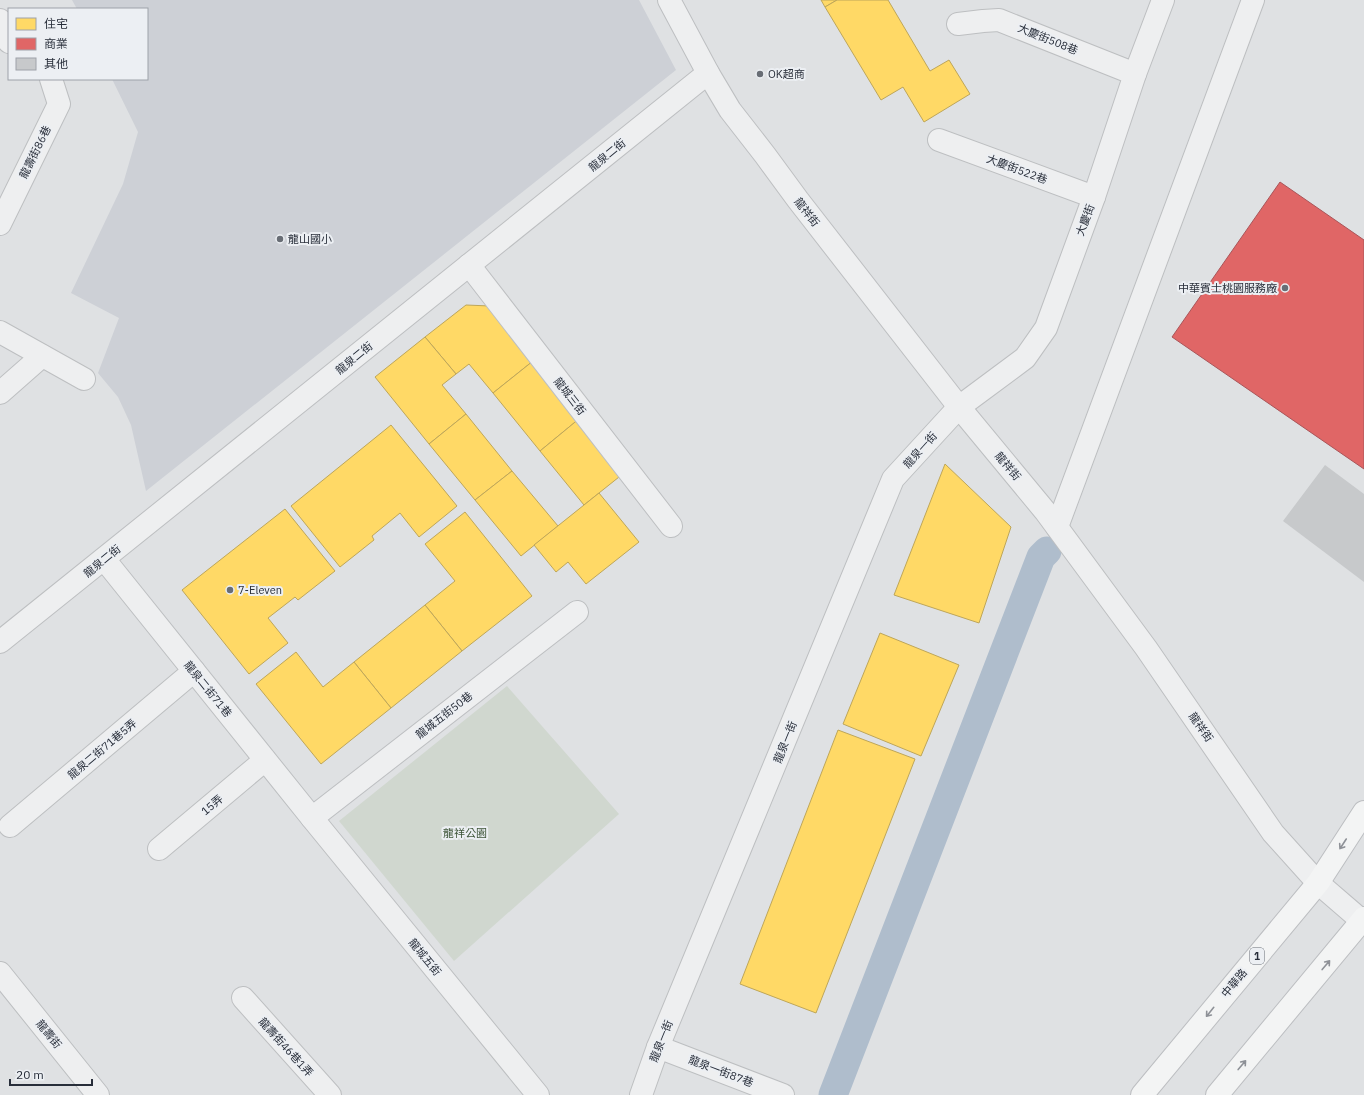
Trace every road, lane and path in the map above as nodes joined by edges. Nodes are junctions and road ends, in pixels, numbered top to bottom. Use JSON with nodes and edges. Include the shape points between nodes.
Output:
{"nodes":[{"id":1,"x":669,"y":0,"type":"edge"},
{"id":2,"x":1163,"y":0,"type":"edge"},
{"id":3,"x":1253,"y":0,"type":"edge"},
{"id":4,"x":0,"y":20,"type":"edge"},
{"id":5,"x":958,"y":24,"type":"dead end"},
{"id":6,"x":8,"y":40,"type":"edge"},
{"id":7,"x":708,"y":73,"type":"junction"},
{"id":8,"x":1136,"y":74,"type":"junction"},
{"id":9,"x":51,"y":80,"type":"edge"},
{"id":10,"x":939,"y":140,"type":"dead end"},
{"id":11,"x":1094,"y":197,"type":"junction"},
{"id":12,"x":0,"y":224,"type":"edge"},
{"id":13,"x":469,"y":265,"type":"junction"},
{"id":14,"x":0,"y":332,"type":"edge"},
{"id":15,"x":42,"y":356,"type":"junction"},
{"id":16,"x":84,"y":379,"type":"dead end"},
{"id":17,"x":0,"y":393,"type":"edge"},
{"id":18,"x":959,"y":407,"type":"junction"},
{"id":19,"x":671,"y":526,"type":"dead end"},
{"id":20,"x":1057,"y":527,"type":"junction"},
{"id":21,"x":104,"y":559,"type":"junction"},
{"id":22,"x":577,"y":612,"type":"dead end"},
{"id":23,"x":0,"y":642,"type":"edge"},
{"id":24,"x":194,"y":671,"type":"junction"},
{"id":25,"x":265,"y":760,"type":"junction"},
{"id":26,"x":1364,"y":812,"type":"edge"},
{"id":27,"x":312,"y":818,"type":"junction"},
{"id":28,"x":10,"y":826,"type":"dead end"},
{"id":29,"x":159,"y":849,"type":"dead end"},
{"id":30,"x":1318,"y":883,"type":"junction"},
{"id":31,"x":1363,"y":920,"type":"edge"},
{"id":32,"x":0,"y":973,"type":"edge"},
{"id":33,"x":243,"y":998,"type":"dead end"},
{"id":34,"x":658,"y":1047,"type":"junction"},
{"id":35,"x":98,"y":1095,"type":"edge"},
{"id":36,"x":330,"y":1095,"type":"edge"},
{"id":37,"x":538,"y":1095,"type":"edge"},
{"id":38,"x":641,"y":1095,"type":"edge"},
{"id":39,"x":784,"y":1095,"type":"edge"},
{"id":40,"x":1142,"y":1095,"type":"edge"},
{"id":41,"x":1218,"y":1095,"type":"edge"}],
"edges":[{"from":1,"to":7,"type":"street","name":"龍祥街"},
{"from":2,"to":8,"type":"street","name":"大慶街"},
{"from":3,"to":20,"type":"street"},
{"from":4,"to":6,"type":"street"},
{"from":5,"to":8,"type":"street","name":"大慶街508巷","via":[[999,20]]},
{"from":7,"to":13,"type":"street","name":"龍泉二街"},
{"from":7,"to":18,"type":"street","name":"龍祥街","via":[[730,110]]},
{"from":8,"to":11,"type":"street","name":"大慶街"},
{"from":9,"to":12,"type":"street","name":"龍壽街86巷","via":[[59,104]]},
{"from":10,"to":11,"type":"street","name":"大慶街522巷"},
{"from":11,"to":18,"type":"street","name":"大慶街","via":[[1046,328],[1025,358]]},
{"from":13,"to":19,"type":"street","name":"龍城三街"},
{"from":13,"to":21,"type":"street","name":"龍泉二街"},
{"from":14,"to":15,"type":"street"},
{"from":15,"to":16,"type":"street"},
{"from":15,"to":17,"type":"street"},
{"from":18,"to":20,"type":"street","name":"龍祥街"},
{"from":18,"to":34,"type":"street","name":"龍泉一街","via":[[893,479]]},
{"from":20,"to":30,"type":"street","name":"龍祥街","via":[[1151,654],[1273,833]]},
{"from":21,"to":23,"type":"street","name":"龍泉二街"},
{"from":21,"to":24,"type":"street","name":"龍泉二街71巷"},
{"from":22,"to":27,"type":"street","name":"龍城五街50巷"},
{"from":24,"to":25,"type":"street","name":"龍泉二街71巷"},
{"from":24,"to":28,"type":"street","name":"龍泉二街71巷5弄"},
{"from":25,"to":27,"type":"street","name":"龍泉二街71巷"},
{"from":25,"to":29,"type":"street","name":"15弄"},
{"from":26,"to":30,"type":"main road","name":"中華路","number":"1","one_way":true},
{"from":27,"to":37,"type":"street","name":"龍城五街"},
{"from":30,"to":31,"type":"street","name":"龍祥街"},
{"from":30,"to":40,"type":"main road","name":"中華路","number":"1","one_way":true},
{"from":41,"to":31,"type":"main road","one_way":true},
{"from":32,"to":35,"type":"street","name":"龍壽街"},
{"from":33,"to":36,"type":"street","name":"龍壽街46巷1弄"},
{"from":34,"to":38,"type":"street","name":"龍泉一街"},
{"from":34,"to":39,"type":"street","name":"龍泉一街87巷"}]}
